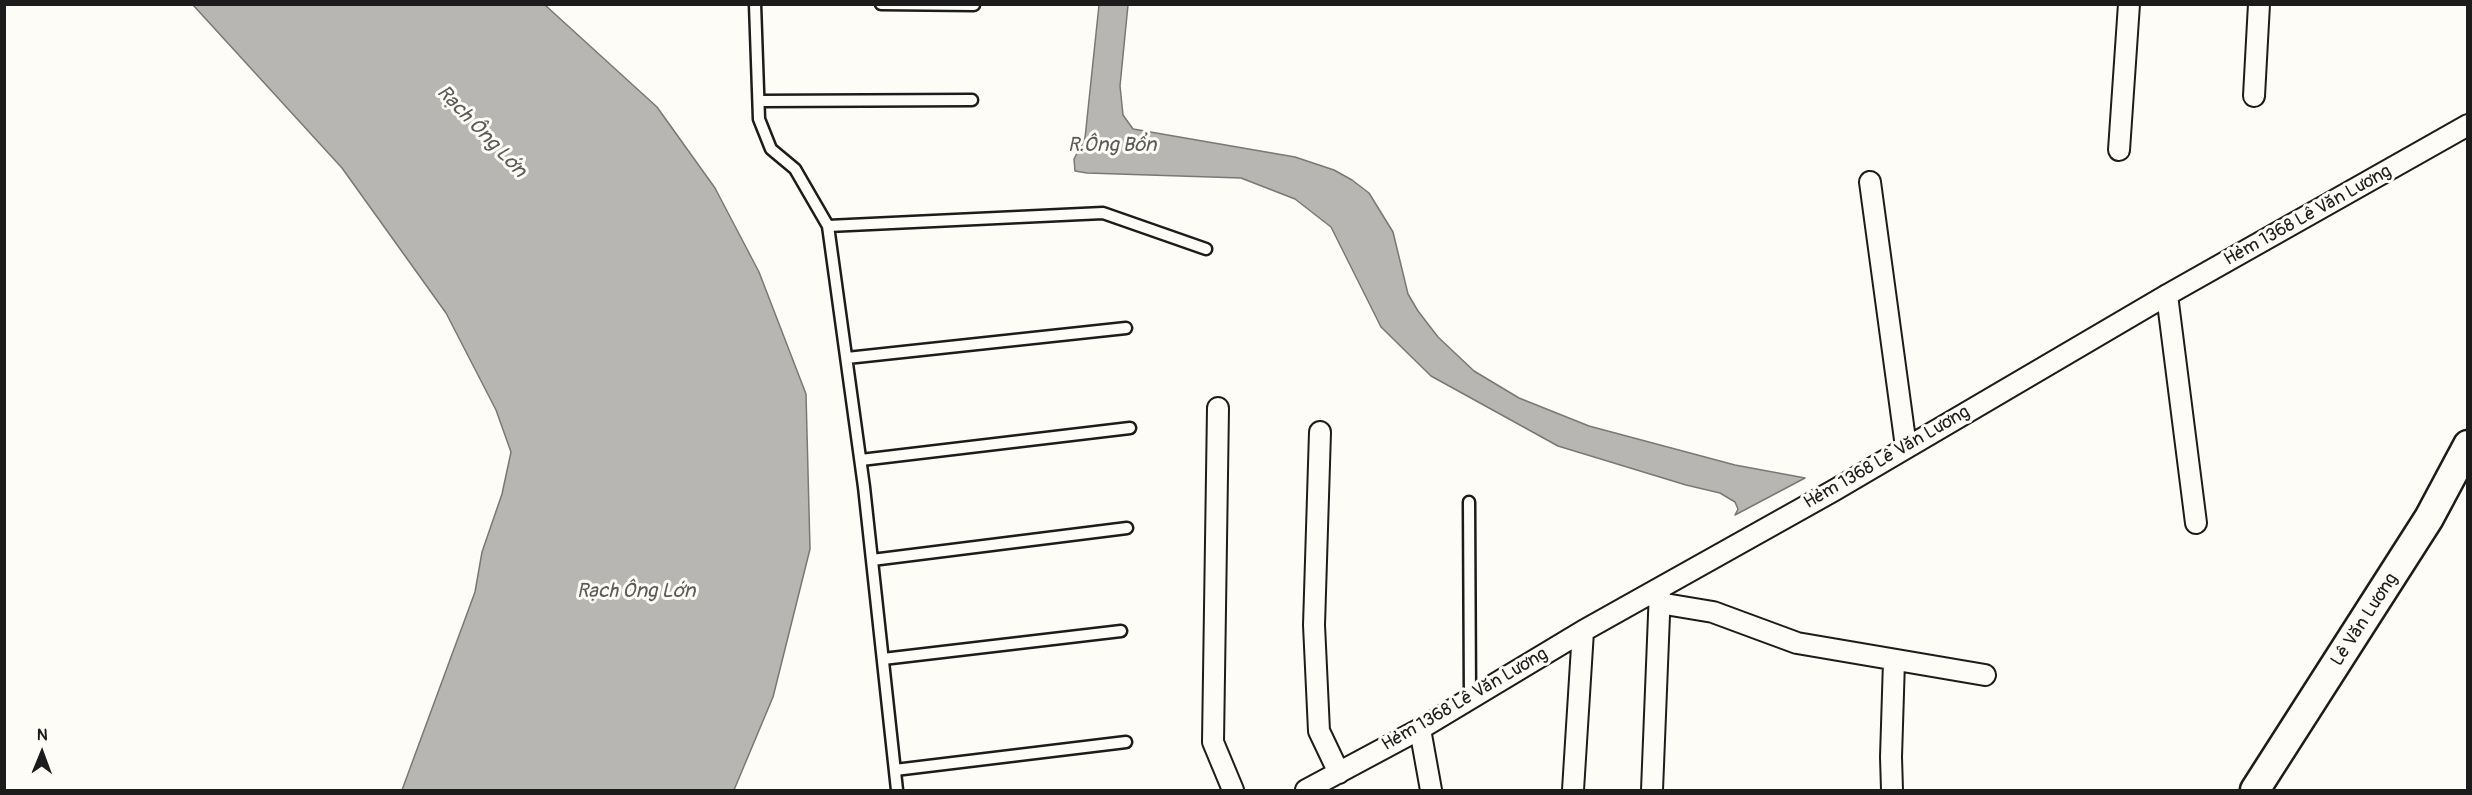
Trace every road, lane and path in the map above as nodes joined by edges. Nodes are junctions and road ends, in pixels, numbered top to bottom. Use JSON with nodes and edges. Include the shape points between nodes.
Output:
{"nodes":[{"id":1,"x":756,"y":4,"type":"edge"},
{"id":2,"x":881,"y":4,"type":"edge"},
{"id":3,"x":2129,"y":4,"type":"edge"},
{"id":4,"x":2259,"y":4,"type":"edge"},
{"id":5,"x":974,"y":5,"type":"edge"},
{"id":6,"x":2254,"y":96,"type":"dead end"},
{"id":7,"x":972,"y":100,"type":"dead end"},
{"id":8,"x":759,"y":101,"type":"junction"},
{"id":9,"x":2468,"y":125,"type":"edge"},
{"id":10,"x":2119,"y":150,"type":"dead end"},
{"id":11,"x":1870,"y":182,"type":"dead end"},
{"id":12,"x":828,"y":226,"type":"junction"},
{"id":13,"x":1206,"y":249,"type":"dead end"},
{"id":14,"x":2168,"y":295,"type":"junction"},
{"id":15,"x":1126,"y":328,"type":"dead end"},
{"id":16,"x":847,"y":358,"type":"junction"},
{"id":17,"x":1218,"y":408,"type":"dead end"},
{"id":18,"x":1130,"y":428,"type":"dead end"},
{"id":19,"x":1320,"y":432,"type":"dead end"},
{"id":20,"x":2468,"y":445,"type":"edge"},
{"id":21,"x":1906,"y":447,"type":"junction"},
{"id":22,"x":861,"y":460,"type":"junction"},
{"id":23,"x":1469,"y":502,"type":"dead end"},
{"id":24,"x":2196,"y":523,"type":"dead end"},
{"id":25,"x":1127,"y":528,"type":"dead end"},
{"id":26,"x":872,"y":560,"type":"junction"},
{"id":27,"x":1660,"y":595,"type":"junction"},
{"id":28,"x":1121,"y":631,"type":"dead end"},
{"id":29,"x":1582,"y":631,"type":"junction"},
{"id":30,"x":883,"y":659,"type":"junction"},
{"id":31,"x":1894,"y":661,"type":"junction"},
{"id":32,"x":1985,"y":675,"type":"dead end"},
{"id":33,"x":1470,"y":698,"type":"junction"},
{"id":34,"x":1420,"y":729,"type":"junction"},
{"id":35,"x":1126,"y":742,"type":"dead end"},
{"id":36,"x":895,"y":770,"type":"junction"},
{"id":37,"x":1339,"y":773,"type":"junction"},
{"id":38,"x":897,"y":790,"type":"edge"},
{"id":39,"x":1233,"y":790,"type":"edge"},
{"id":40,"x":1306,"y":790,"type":"edge"},
{"id":41,"x":1431,"y":790,"type":"edge"},
{"id":42,"x":1573,"y":790,"type":"edge"},
{"id":43,"x":1652,"y":790,"type":"edge"},
{"id":44,"x":1892,"y":790,"type":"edge"},
{"id":45,"x":2255,"y":790,"type":"edge"}],
"edges":[{"from":1,"to":8,"type":"lane"},
{"from":2,"to":5,"type":"lane"},
{"from":3,"to":10,"type":"street"},
{"from":4,"to":6,"type":"street"},
{"from":7,"to":8,"type":"lane"},
{"from":8,"to":12,"type":"lane","via":[[759,119],[771,149],[795,169]]},
{"from":9,"to":14,"type":"street","name":"Hẻm 1368 Lê Văn Lương"},
{"from":11,"to":21,"type":"street"},
{"from":12,"to":13,"type":"lane","via":[[1103,213]]},
{"from":12,"to":16,"type":"lane"},
{"from":14,"to":21,"type":"street","name":"Hẻm 1368 Lê Văn Lương"},
{"from":14,"to":24,"type":"street"},
{"from":15,"to":16,"type":"lane"},
{"from":16,"to":22,"type":"lane"},
{"from":17,"to":39,"type":"street","via":[[1213,742]]},
{"from":18,"to":22,"type":"lane"},
{"from":19,"to":37,"type":"street","via":[[1314,625],[1318,731]]},
{"from":20,"to":45,"type":"main road","name":"Lê Văn Lương","via":[[2429,518]]},
{"from":21,"to":27,"type":"street","name":"Hẻm 1368 Lê Văn Lương"},
{"from":22,"to":26,"type":"lane"},
{"from":23,"to":33,"type":"lane"},
{"from":25,"to":26,"type":"lane"},
{"from":26,"to":30,"type":"lane"},
{"from":27,"to":29,"type":"street","name":"Hẻm 1368 Lê Văn Lương"},
{"from":27,"to":31,"type":"street","via":[[1797,643]]},
{"from":27,"to":43,"type":"street"},
{"from":28,"to":30,"type":"lane"},
{"from":29,"to":33,"type":"street","name":"Hẻm 1368 Lê Văn Lương"},
{"from":29,"to":42,"type":"street"},
{"from":30,"to":36,"type":"lane"},
{"from":31,"to":32,"type":"street"},
{"from":31,"to":44,"type":"street"},
{"from":33,"to":34,"type":"street","name":"Hẻm 1368 Lê Văn Lương"},
{"from":34,"to":37,"type":"street","name":"Hẻm 1368 Lê Văn Lương"},
{"from":34,"to":41,"type":"street"},
{"from":35,"to":36,"type":"lane"},
{"from":36,"to":38,"type":"lane"},
{"from":37,"to":40,"type":"street","name":"Hẻm 1368 Lê Văn Lương"}]}
